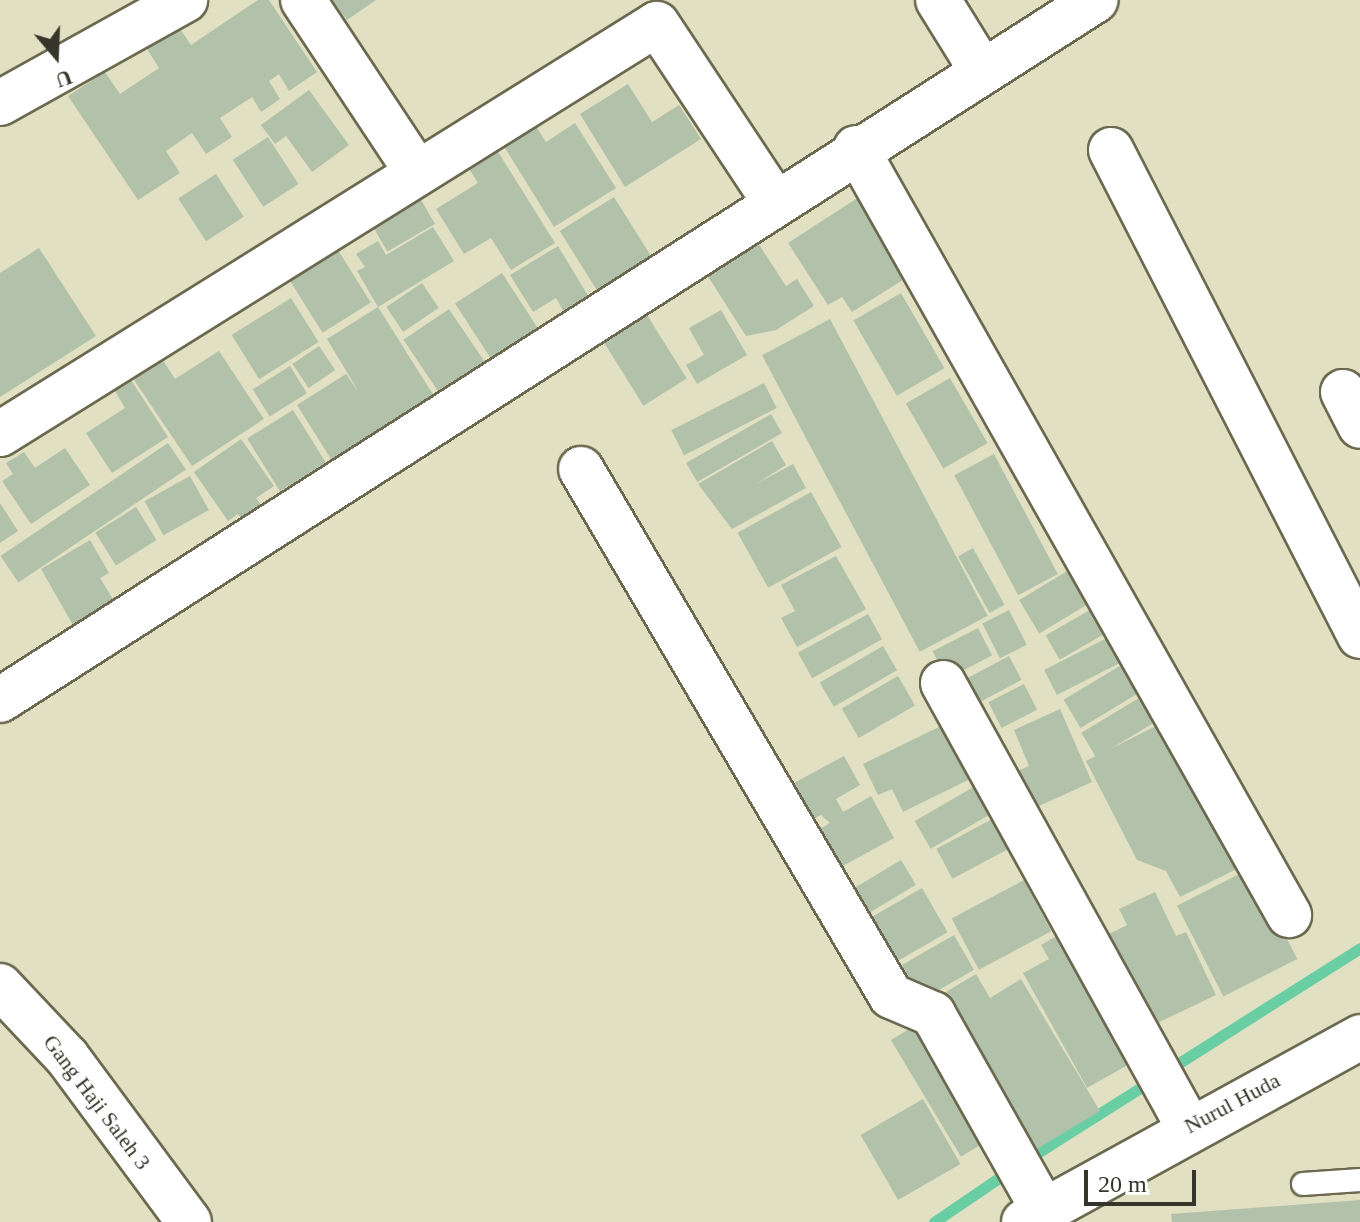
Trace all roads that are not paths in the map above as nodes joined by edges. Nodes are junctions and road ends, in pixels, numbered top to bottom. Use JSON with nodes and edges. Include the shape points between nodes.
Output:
{"nodes":[{"id":1,"x":185,"y":0,"type":"edge"},
{"id":2,"x":303,"y":0,"type":"edge"},
{"id":3,"x":938,"y":0,"type":"edge"},
{"id":4,"x":1096,"y":0,"type":"edge"},
{"id":5,"x":650,"y":12,"type":"edge"},
{"id":6,"x":982,"y":71,"type":"junction"},
{"id":7,"x":0,"y":103,"type":"edge"},
{"id":8,"x":856,"y":148,"type":"junction"},
{"id":9,"x":1111,"y":150,"type":"dead end"},
{"id":10,"x":415,"y":169,"type":"junction"},
{"id":11,"x":774,"y":201,"type":"junction"},
{"id":12,"x":0,"y":434,"type":"edge"},
{"id":13,"x":581,"y":469,"type":"dead end"},
{"id":14,"x":1360,"y":636,"type":"edge"},
{"id":15,"x":943,"y":683,"type":"dead end"},
{"id":16,"x":0,"y":700,"type":"edge"},
{"id":17,"x":1289,"y":915,"type":"dead end"},
{"id":18,"x":0,"y":986,"type":"edge"},
{"id":19,"x":1360,"y":1037,"type":"edge"},
{"id":20,"x":1184,"y":1118,"type":"junction"},
{"id":21,"x":1360,"y":1180,"type":"edge"},
{"id":22,"x":1303,"y":1184,"type":"dead end"},
{"id":23,"x":1032,"y":1207,"type":"edge"},
{"id":24,"x":189,"y":1222,"type":"edge"}],
"edges":[{"from":1,"to":7,"type":"street"},
{"from":2,"to":10,"type":"street"},
{"from":3,"to":6,"type":"street"},
{"from":4,"to":6,"type":"street"},
{"from":5,"to":10,"type":"street"},
{"from":5,"to":11,"type":"street"},
{"from":6,"to":8,"type":"street"},
{"from":8,"to":11,"type":"street"},
{"from":8,"to":17,"type":"street"},
{"from":9,"to":14,"type":"street"},
{"from":10,"to":12,"type":"street"},
{"from":11,"to":16,"type":"street"},
{"from":13,"to":23,"type":"street","via":[[891,996],[933,1014],[1003,1141]]},
{"from":15,"to":20,"type":"street"},
{"from":18,"to":24,"type":"street","name":"Gang Haji Saleh 3","via":[[67,1057]]},
{"from":19,"to":20,"type":"street","name":"Nurul Huda"},
{"from":20,"to":23,"type":"street","name":"Nurul Huda"},
{"from":21,"to":22,"type":"lane"}]}
